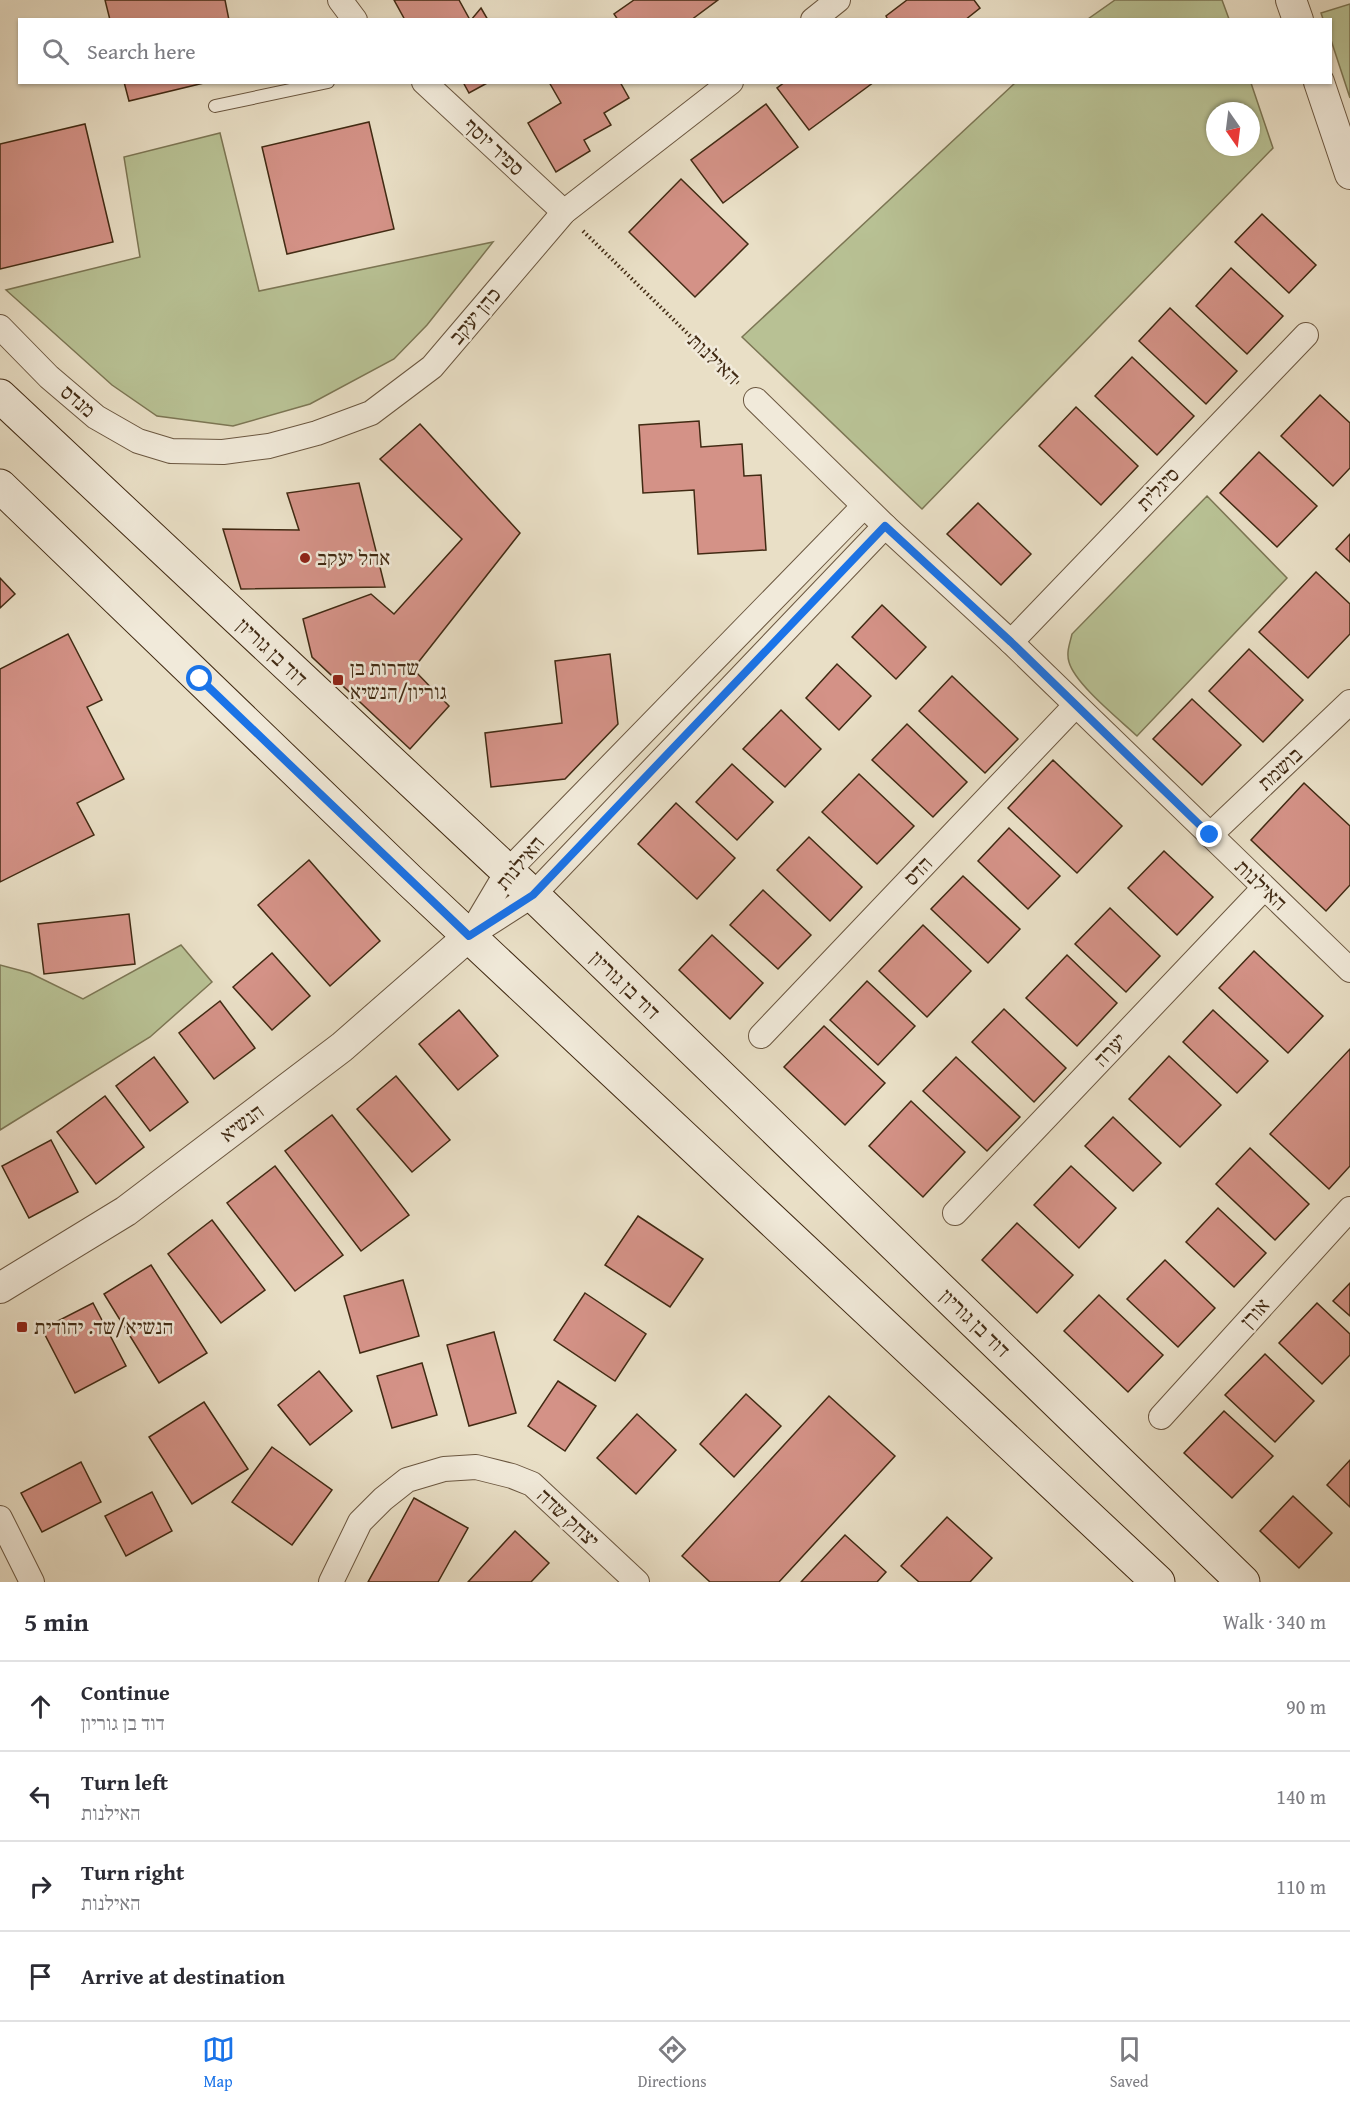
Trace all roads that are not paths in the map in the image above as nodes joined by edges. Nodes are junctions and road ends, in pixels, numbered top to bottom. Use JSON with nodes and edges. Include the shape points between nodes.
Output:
{"nodes":[{"id":1,"x":340,"y":0,"type":"edge"},
{"id":2,"x":838,"y":0,"type":"edge"},
{"id":3,"x":1291,"y":0,"type":"edge"},
{"id":4,"x":354,"y":18,"type":"edge"},
{"id":5,"x":816,"y":18,"type":"edge"},
{"id":6,"x":1297,"y":18,"type":"edge"},
{"id":7,"x":319,"y":84,"type":"edge"},
{"id":8,"x":426,"y":84,"type":"edge"},
{"id":9,"x":728,"y":84,"type":"edge"},
{"id":10,"x":1320,"y":84,"type":"edge"},
{"id":11,"x":216,"y":106,"type":"dead end"},
{"id":12,"x":1350,"y":174,"type":"edge"},
{"id":13,"x":564,"y":212,"type":"junction"},
{"id":14,"x":0,"y":327,"type":"edge"},
{"id":15,"x":1306,"y":335,"type":"dead end"},
{"id":16,"x":0,"y":396,"type":"edge"},
{"id":17,"x":756,"y":400,"type":"road end"},
{"id":18,"x":171,"y":451,"type":"joint"},
{"id":19,"x":0,"y":486,"type":"edge"},
{"id":20,"x":864,"y":506,"type":"junction"},
{"id":21,"x":885,"y":526,"type":"junction"},
{"id":22,"x":1011,"y":642,"type":"junction"},
{"id":23,"x":1350,"y":702,"type":"edge"},
{"id":24,"x":1075,"y":706,"type":"junction"},
{"id":25,"x":1210,"y":835,"type":"junction"},
{"id":26,"x":507,"y":872,"type":"junction"},
{"id":27,"x":1264,"y":888,"type":"junction"},
{"id":28,"x":533,"y":895,"type":"junction"},
{"id":29,"x":469,"y":936,"type":"junction"},
{"id":30,"x":1350,"y":970,"type":"edge"},
{"id":31,"x":760,"y":1036,"type":"dead end"},
{"id":32,"x":1350,"y":1209,"type":"edge"},
{"id":33,"x":956,"y":1213,"type":"dead end"},
{"id":34,"x":0,"y":1288,"type":"edge"},
{"id":35,"x":1161,"y":1417,"type":"dead end"},
{"id":36,"x":0,"y":1518,"type":"edge"},
{"id":37,"x":32,"y":1582,"type":"edge"},
{"id":38,"x":331,"y":1582,"type":"edge"},
{"id":39,"x":637,"y":1582,"type":"edge"},
{"id":40,"x":1158,"y":1582,"type":"edge"},
{"id":41,"x":1243,"y":1582,"type":"edge"}],
"edges":[{"from":1,"to":4,"type":"street"},
{"from":2,"to":5,"type":"street"},
{"from":3,"to":6,"type":"street"},
{"from":7,"to":11,"type":"lane"},
{"from":8,"to":13,"type":"street","name":"ספיר יוסף"},
{"from":9,"to":13,"type":"street","name":"כהן יעקב"},
{"from":10,"to":12,"type":"street"},
{"from":13,"to":18,"type":"street","name":"כהן יעקב","via":[[432,368],[370,413],[269,446],[223,452]]},
{"from":14,"to":18,"type":"street","name":"מנדס","via":[[96,417],[138,441]]},
{"from":15,"to":22,"type":"street","name":"סיגלית"},
{"from":16,"to":26,"type":"main road","name":"דוד בן גוריון"},
{"from":17,"to":20,"type":"street","name":"האילנות"},
{"from":19,"to":29,"type":"main road"},
{"from":20,"to":21,"type":"street","name":"האילנות"},
{"from":20,"to":26,"type":"street","name":"האילנות"},
{"from":21,"to":22,"type":"street","name":"האילנות"},
{"from":21,"to":28,"type":"street","name":"האילנות"},
{"from":22,"to":24,"type":"street","name":"האילנות"},
{"from":23,"to":25,"type":"street","name":"בושמת"},
{"from":24,"to":25,"type":"street","name":"האילנות"},
{"from":24,"to":31,"type":"street","name":"הדס"},
{"from":25,"to":27,"type":"street","name":"האילנות"},
{"from":26,"to":28,"type":"main road","name":"דוד בן גוריון"},
{"from":26,"to":29,"type":"street","name":"האילנות"},
{"from":27,"to":30,"type":"street","name":"האילנות"},
{"from":27,"to":33,"type":"street","name":"יערה"},
{"from":28,"to":29,"type":"street","name":"האילנות"},
{"from":28,"to":41,"type":"main road","name":"דוד בן גוריון"},
{"from":29,"to":34,"type":"street","name":"הנשיא","via":[[342,1047],[126,1211]]},
{"from":29,"to":40,"type":"main road"},
{"from":32,"to":35,"type":"street","name":"אורן"},
{"from":36,"to":37,"type":"street"},
{"from":38,"to":39,"type":"street","name":"יצחק שדה","via":[[360,1522],[383,1499],[407,1480],[444,1468],[476,1467],[532,1484]]}]}
